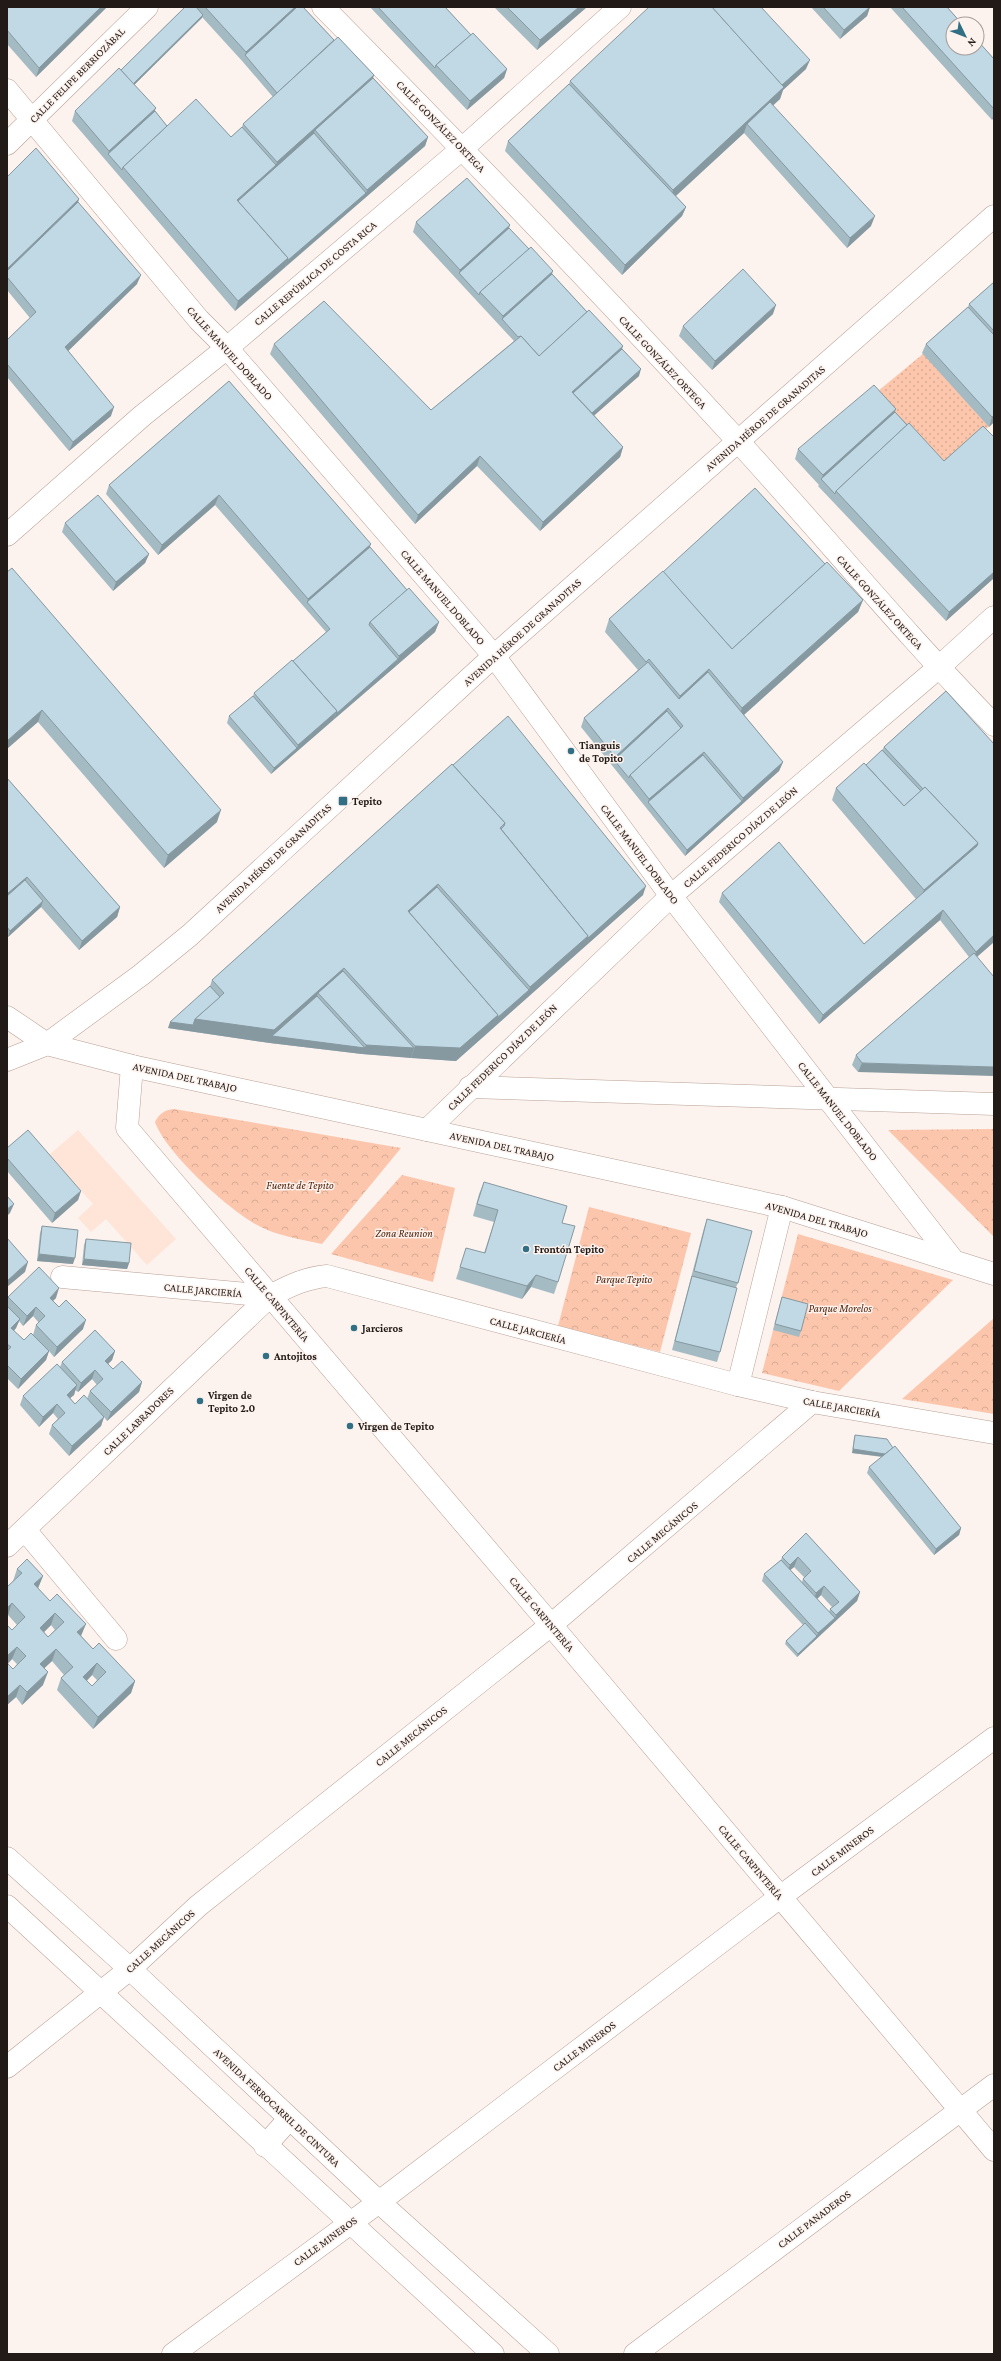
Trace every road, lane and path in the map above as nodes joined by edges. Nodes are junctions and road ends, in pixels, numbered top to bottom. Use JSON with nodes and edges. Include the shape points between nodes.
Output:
{"nodes":[{"id":1,"x":146,"y":7,"type":"edge"},
{"id":2,"x":323,"y":7,"type":"edge"},
{"id":3,"x":620,"y":7,"type":"edge"},
{"id":4,"x":7,"y":90,"type":"edge"},
{"id":5,"x":32,"y":120,"type":"junction"},
{"id":6,"x":7,"y":144,"type":"edge"},
{"id":7,"x":462,"y":148,"type":"junction"},
{"id":8,"x":994,"y":216,"type":"edge"},
{"id":9,"x":228,"y":348,"type":"junction"},
{"id":10,"x":738,"y":441,"type":"junction"},
{"id":11,"x":7,"y":535,"type":"edge"},
{"id":12,"x":994,"y":617,"type":"edge"},
{"id":13,"x":494,"y":656,"type":"junction"},
{"id":14,"x":938,"y":668,"type":"junction"},
{"id":15,"x":994,"y":725,"type":"edge"},
{"id":16,"x":671,"y":896,"type":"junction"},
{"id":17,"x":7,"y":1017,"type":"edge"},
{"id":18,"x":47,"y":1044,"type":"junction"},
{"id":19,"x":7,"y":1060,"type":"edge"},
{"id":20,"x":132,"y":1066,"type":"junction"},
{"id":21,"x":470,"y":1087,"type":"junction"},
{"id":22,"x":830,"y":1100,"type":"junction"},
{"id":23,"x":994,"y":1104,"type":"edge"},
{"id":24,"x":427,"y":1130,"type":"junction"},
{"id":25,"x":782,"y":1207,"type":"junction"},
{"id":26,"x":953,"y":1260,"type":"junction"},
{"id":27,"x":993,"y":1273,"type":"edge"},
{"id":28,"x":62,"y":1277,"type":"dead end"},
{"id":29,"x":270,"y":1296,"type":"junction"},
{"id":30,"x":738,"y":1386,"type":"junction"},
{"id":31,"x":812,"y":1402,"type":"junction"},
{"id":32,"x":994,"y":1432,"type":"edge"},
{"id":33,"x":25,"y":1530,"type":"junction"},
{"id":34,"x":7,"y":1546,"type":"edge"},
{"id":35,"x":551,"y":1625,"type":"junction"},
{"id":36,"x":116,"y":1639,"type":"dead end"},
{"id":37,"x":994,"y":1738,"type":"edge"},
{"id":38,"x":7,"y":1858,"type":"edge"},
{"id":39,"x":780,"y":1897,"type":"junction"},
{"id":40,"x":7,"y":1906,"type":"edge"},
{"id":41,"x":130,"y":1968,"type":"junction"},
{"id":42,"x":101,"y":1992,"type":"junction"},
{"id":43,"x":7,"y":2067,"type":"edge"},
{"id":44,"x":994,"y":2085,"type":"edge"},
{"id":45,"x":960,"y":2110,"type":"junction"},
{"id":46,"x":289,"y":2119,"type":"junction"},
{"id":47,"x":265,"y":2146,"type":"junction"},
{"id":48,"x":994,"y":2150,"type":"edge"},
{"id":49,"x":379,"y":2202,"type":"junction"},
{"id":50,"x":349,"y":2222,"type":"junction"},
{"id":51,"x":173,"y":2354,"type":"edge"},
{"id":52,"x":493,"y":2354,"type":"edge"},
{"id":53,"x":548,"y":2354,"type":"edge"},
{"id":54,"x":635,"y":2354,"type":"edge"}],
"edges":[{"from":1,"to":5,"type":"street","name":"CALLE FELIPE BERRIOZÁBAL"},
{"from":2,"to":7,"type":"street","name":"CALLE GONZÁLEZ ORTEGA"},
{"from":3,"to":7,"type":"street","name":"CALLE REPÚBLICA DE COSTA RICA"},
{"from":4,"to":5,"type":"street","name":"CALLE MANUEL DOBLADO"},
{"from":5,"to":6,"type":"street","name":"CALLE FELIPE BERRIOZÁBAL"},
{"from":5,"to":9,"type":"street","name":"CALLE MANUEL DOBLADO","via":[[199,320]]},
{"from":7,"to":9,"type":"street","name":"CALLE REPÚBLICA DE COSTA RICA"},
{"from":7,"to":10,"type":"street","name":"CALLE GONZÁLEZ ORTEGA"},
{"from":8,"to":10,"type":"street","name":"AVENIDA HÉROE DE GRANADITAS"},
{"from":9,"to":11,"type":"street","name":"CALLE REPÚBLICA DE COSTA RICA","via":[[142,416]]},
{"from":9,"to":13,"type":"street","name":"CALLE MANUEL DOBLADO"},
{"from":10,"to":13,"type":"street","name":"AVENIDA HÉROE DE GRANADITAS"},
{"from":10,"to":14,"type":"street","name":"CALLE GONZÁLEZ ORTEGA"},
{"from":12,"to":14,"type":"street","name":"CALLE FEDERICO DÍAZ DE LEÓN"},
{"from":13,"to":16,"type":"street","name":"CALLE MANUEL DOBLADO"},
{"from":13,"to":18,"type":"street","name":"AVENIDA HÉROE DE GRANADITAS","via":[[190,935],[141,975]]},
{"from":14,"to":15,"type":"street","name":"CALLE GONZÁLEZ ORTEGA"},
{"from":14,"to":16,"type":"street","name":"CALLE FEDERICO DÍAZ DE LEÓN"},
{"from":16,"to":21,"type":"street","name":"CALLE FEDERICO DÍAZ DE LEÓN"},
{"from":16,"to":22,"type":"street","name":"CALLE MANUEL DOBLADO"},
{"from":17,"to":18,"type":"street","name":"AVENIDA DEL TRABAJO"},
{"from":18,"to":19,"type":"street"},
{"from":18,"to":20,"type":"street","name":"AVENIDA DEL TRABAJO"},
{"from":20,"to":24,"type":"street","name":"AVENIDA DEL TRABAJO"},
{"from":20,"to":29,"type":"street","name":"CALLE CARPINTERÍA","via":[[127,1128]]},
{"from":21,"to":22,"type":"street"},
{"from":21,"to":24,"type":"street","name":"CALLE FEDERICO DÍAZ DE LEÓN"},
{"from":22,"to":23,"type":"street"},
{"from":22,"to":26,"type":"street","name":"CALLE MANUEL DOBLADO"},
{"from":24,"to":25,"type":"street","name":"AVENIDA DEL TRABAJO"},
{"from":25,"to":26,"type":"street","name":"AVENIDA DEL TRABAJO"},
{"from":25,"to":30,"type":"street"},
{"from":26,"to":27,"type":"street","name":"AVENIDA DEL TRABAJO"},
{"from":28,"to":29,"type":"street","name":"CALLE JARCIERÍA"},
{"from":29,"to":30,"type":"street","name":"CALLE JARCIERÍA","via":[[311,1277],[327,1276]]},
{"from":29,"to":33,"type":"street","name":"CALLE LABRADORES"},
{"from":29,"to":35,"type":"street","name":"CALLE CARPINTERÍA"},
{"from":30,"to":31,"type":"street","name":"CALLE JARCIERÍA"},
{"from":31,"to":32,"type":"street","name":"CALLE JARCIERÍA"},
{"from":31,"to":35,"type":"street","name":"CALLE MECÁNICOS"},
{"from":33,"to":34,"type":"street","name":"CALLE LABRADORES"},
{"from":33,"to":36,"type":"street"},
{"from":35,"to":39,"type":"street","name":"CALLE CARPINTERÍA"},
{"from":35,"to":41,"type":"street","name":"CALLE MECÁNICOS","via":[[198,1906]]},
{"from":37,"to":39,"type":"street","name":"CALLE MINEROS"},
{"from":38,"to":41,"type":"street","name":"AVENIDA FERROCARRIL DE CINTURA"},
{"from":39,"to":45,"type":"street","name":"CALLE CARPINTERÍA"},
{"from":39,"to":49,"type":"street","name":"CALLE MINEROS"},
{"from":40,"to":42,"type":"street"},
{"from":41,"to":42,"type":"street","name":"CALLE MECÁNICOS"},
{"from":41,"to":46,"type":"street","name":"AVENIDA FERROCARRIL DE CINTURA"},
{"from":42,"to":43,"type":"street","name":"CALLE MECÁNICOS"},
{"from":42,"to":47,"type":"street"},
{"from":44,"to":45,"type":"street","name":"CALLE PANADEROS"},
{"from":45,"to":48,"type":"street","name":"CALLE CARPINTERÍA"},
{"from":45,"to":54,"type":"street","name":"CALLE PANADEROS"},
{"from":46,"to":47,"type":"street"},
{"from":46,"to":49,"type":"street","name":"AVENIDA FERROCARRIL DE CINTURA"},
{"from":47,"to":50,"type":"street"},
{"from":49,"to":50,"type":"street","name":"CALLE MINEROS"},
{"from":49,"to":53,"type":"street","name":"AVENIDA FERROCARRIL DE CINTURA"},
{"from":50,"to":51,"type":"street","name":"CALLE MINEROS"},
{"from":50,"to":52,"type":"street"}]}
